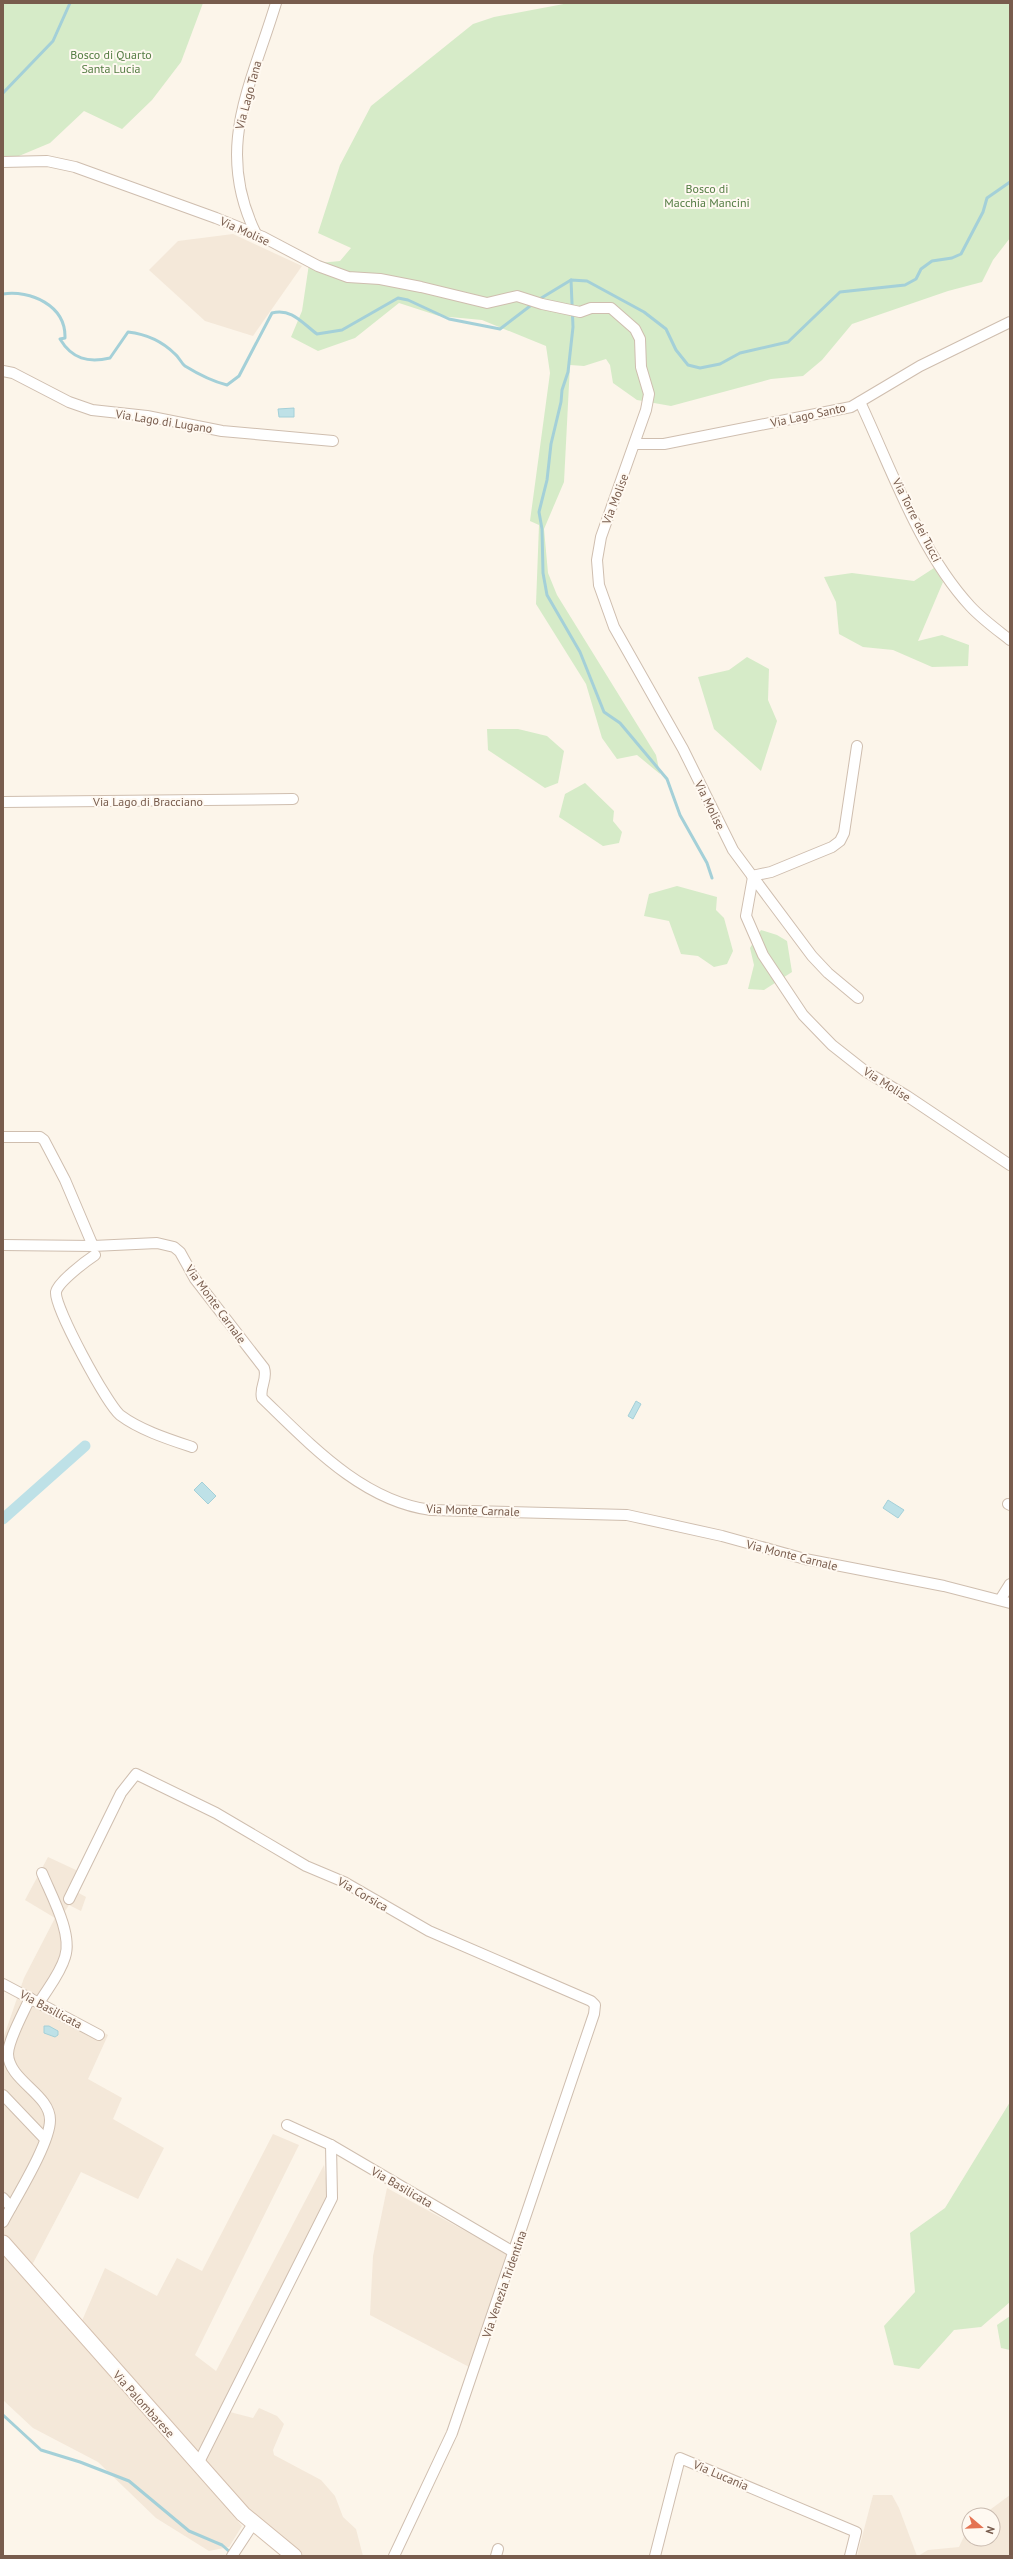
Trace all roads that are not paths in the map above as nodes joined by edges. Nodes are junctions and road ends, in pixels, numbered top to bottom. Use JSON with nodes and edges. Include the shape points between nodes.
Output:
{"nodes":[{"id":1,"x":276,"y":3,"type":"edge"},
{"id":2,"x":3,"y":162,"type":"edge"},
{"id":3,"x":256,"y":234,"type":"junction"},
{"id":4,"x":1010,"y":322,"type":"edge"},
{"id":5,"x":3,"y":371,"type":"edge"},
{"id":6,"x":860,"y":402,"type":"junction"},
{"id":7,"x":333,"y":441,"type":"dead end"},
{"id":8,"x":636,"y":444,"type":"junction"},
{"id":9,"x":1010,"y":640,"type":"edge"},
{"id":10,"x":857,"y":746,"type":"dead end"},
{"id":11,"x":293,"y":799,"type":"dead end"},
{"id":12,"x":3,"y":802,"type":"edge"},
{"id":13,"x":753,"y":877,"type":"junction"},
{"id":14,"x":858,"y":998,"type":"dead end"},
{"id":15,"x":3,"y":1137,"type":"edge"},
{"id":16,"x":1010,"y":1165,"type":"edge"},
{"id":17,"x":3,"y":1245,"type":"edge"},
{"id":18,"x":94,"y":1251,"type":"junction"},
{"id":19,"x":192,"y":1447,"type":"dead end"},
{"id":20,"x":1010,"y":1584,"type":"edge"},
{"id":21,"x":1005,"y":1602,"type":"edge"},
{"id":22,"x":42,"y":1873,"type":"dead end"},
{"id":23,"x":70,"y":1898,"type":"dead end"},
{"id":24,"x":3,"y":1984,"type":"edge"},
{"id":25,"x":35,"y":2000,"type":"junction"},
{"id":26,"x":595,"y":2005,"type":"joint"},
{"id":27,"x":99,"y":2035,"type":"dead end"},
{"id":28,"x":3,"y":2095,"type":"edge"},
{"id":29,"x":287,"y":2125,"type":"dead end"},
{"id":30,"x":45,"y":2140,"type":"junction"},
{"id":31,"x":331,"y":2145,"type":"junction"},
{"id":32,"x":3,"y":2198,"type":"edge"},
{"id":33,"x":11,"y":2207,"type":"junction"},
{"id":34,"x":3,"y":2222,"type":"edge"},
{"id":35,"x":3,"y":2244,"type":"edge"},
{"id":36,"x":515,"y":2253,"type":"junction"},
{"id":37,"x":198,"y":2464,"type":"junction"},
{"id":38,"x":253,"y":2524,"type":"junction"},
{"id":39,"x":235,"y":2552,"type":"edge"},
{"id":40,"x":294,"y":2556,"type":"edge"},
{"id":41,"x":394,"y":2556,"type":"edge"},
{"id":42,"x":655,"y":2556,"type":"edge"},
{"id":43,"x":850,"y":2556,"type":"edge"}],
"edges":[{"from":1,"to":3,"type":"street","name":"Via Lago Tana","via":[[251,80],[237,137],[236,167],[239,188]]},
{"from":2,"to":3,"type":"street","name":"Via Molise","via":[[38,160],[66,164]]},
{"from":3,"to":8,"type":"street","name":"Via Molise","via":[[318,266],[348,277],[394,281],[487,303],[517,296],[580,312],[591,308],[611,308],[635,329],[640,338],[641,367],[649,394]]},
{"from":4,"to":6,"type":"street","name":"Via Lago Santo","via":[[920,366]]},
{"from":5,"to":7,"type":"street","name":"Via Lago di Lugano","via":[[20,376],[76,406],[92,410],[147,416],[222,431]]},
{"from":6,"to":8,"type":"street","name":"Via Lago Santo","via":[[842,409],[664,444]]},
{"from":6,"to":9,"type":"street","name":"Via Torre dei Tucci","via":[[921,533],[938,563],[969,605]]},
{"from":8,"to":13,"type":"street","name":"Via Molise","via":[[598,549],[597,573],[602,598],[614,627],[683,749],[733,850]]},
{"from":10,"to":13,"type":"street","via":[[846,826],[840,841],[832,847]]},
{"from":11,"to":12,"type":"street","name":"Via Lago di Bracciano"},
{"from":13,"to":14,"type":"street","via":[[812,956]]},
{"from":13,"to":16,"type":"street","name":"Via Molise","via":[[746,916],[763,955],[803,1015],[832,1045],[865,1070]]},
{"from":15,"to":18,"type":"street","via":[[42,1138],[48,1146]]},
{"from":17,"to":18,"type":"street"},
{"from":18,"to":19,"type":"street","via":[[60,1285],[56,1294],[68,1325],[95,1379],[110,1404],[121,1416],[136,1425]]},
{"from":18,"to":21,"type":"street","name":"Via Monte Carnale","via":[[163,1243],[177,1249],[196,1280],[264,1368],[267,1378],[261,1392],[262,1398],[351,1477],[406,1504],[442,1510],[627,1515],[722,1536],[805,1559],[944,1586]]},
{"from":20,"to":21,"type":"street"},
{"from":22,"to":25,"type":"street","via":[[62,1923],[67,1947],[60,1969]]},
{"from":23,"to":26,"type":"street","name":"Via Corsica","via":[[120,1793],[136,1774],[216,1813],[306,1866],[344,1882],[430,1931],[591,2000]]},
{"from":24,"to":25,"type":"street","name":"Via Basilicata"},
{"from":25,"to":27,"type":"street","name":"Via Basilicata"},
{"from":25,"to":30,"type":"street","via":[[8,2053],[12,2066],[48,2111],[50,2124]]},
{"from":26,"to":36,"type":"street","name":"Via Venezia Tridentina"},
{"from":28,"to":30,"type":"street"},
{"from":29,"to":31,"type":"street","name":"Via Basilicata"},
{"from":30,"to":33,"type":"street"},
{"from":31,"to":36,"type":"street","name":"Via Basilicata"},
{"from":31,"to":37,"type":"street","via":[[332,2198]]},
{"from":32,"to":33,"type":"street"},
{"from":33,"to":34,"type":"street"},
{"from":35,"to":37,"type":"main road","name":"Via Palombarese"},
{"from":36,"to":41,"type":"street","name":"Via Venezia Tridentina","via":[[452,2433]]},
{"from":37,"to":38,"type":"main road","name":"Via Palombarese"},
{"from":38,"to":39,"type":"street"},
{"from":38,"to":40,"type":"main road","name":"Via Palombarese"},
{"from":42,"to":43,"type":"street","name":"Via Lucania","via":[[680,2458],[856,2532]]}]}
